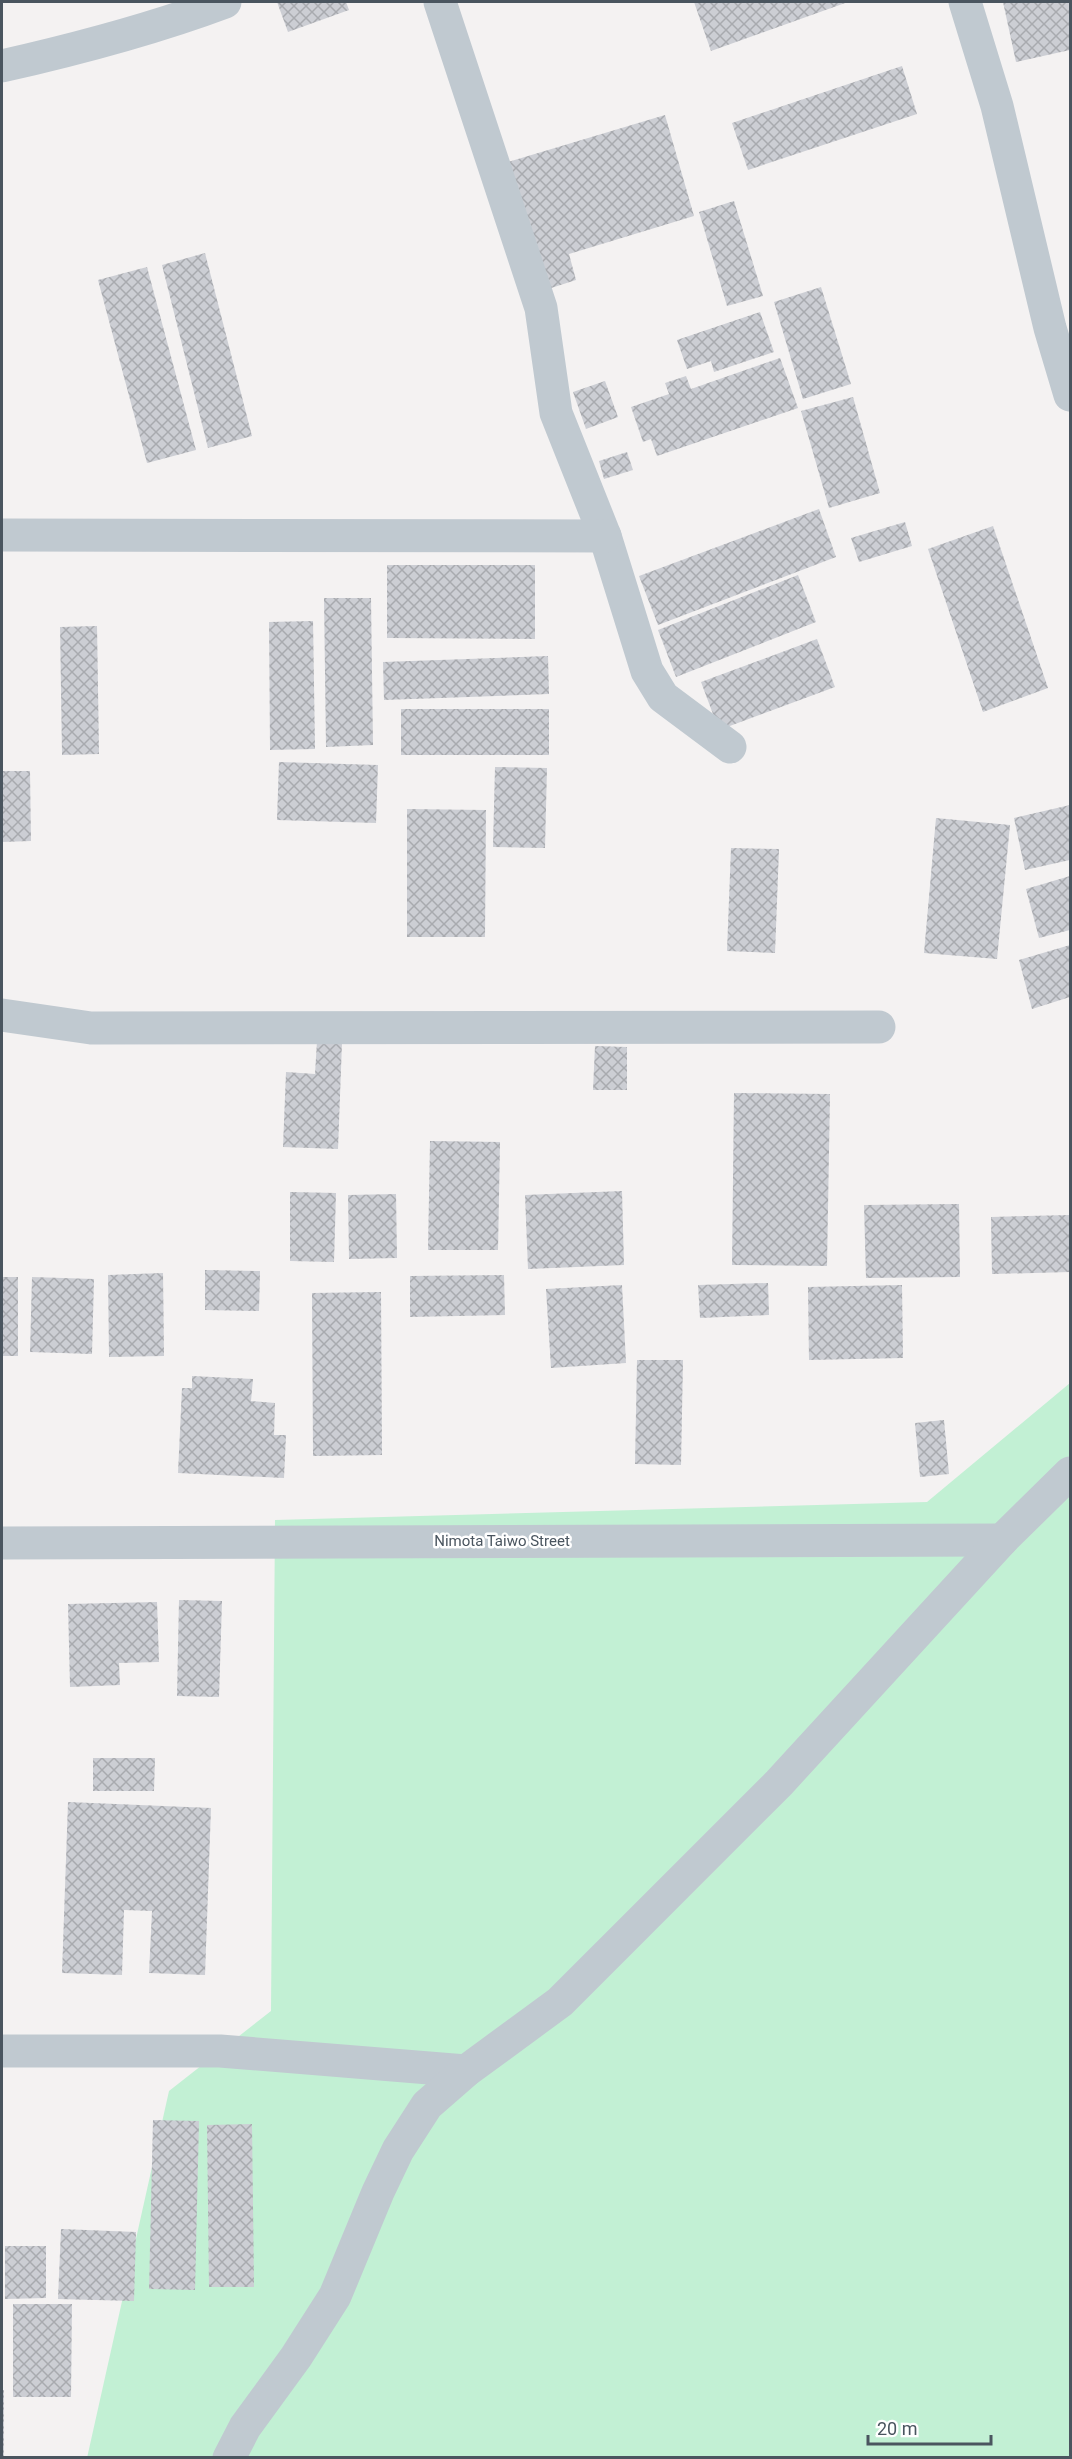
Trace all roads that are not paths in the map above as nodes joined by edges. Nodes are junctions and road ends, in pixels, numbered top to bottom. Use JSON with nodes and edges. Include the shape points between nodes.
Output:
{"nodes":[{"id":1,"x":225,"y":2,"type":"edge"},
{"id":2,"x":440,"y":2,"type":"edge"},
{"id":3,"x":965,"y":2,"type":"edge"},
{"id":4,"x":192,"y":8,"type":"edge"},
{"id":5,"x":2,"y":66,"type":"edge"},
{"id":6,"x":1071,"y":395,"type":"edge"},
{"id":7,"x":2,"y":535,"type":"edge"},
{"id":8,"x":605,"y":536,"type":"junction"},
{"id":9,"x":730,"y":747,"type":"dead end"},
{"id":10,"x":2,"y":1015,"type":"edge"},
{"id":11,"x":879,"y":1027,"type":"dead end"},
{"id":12,"x":1071,"y":1473,"type":"edge"},
{"id":13,"x":1002,"y":1540,"type":"junction"},
{"id":14,"x":2,"y":1543,"type":"edge"},
{"id":15,"x":2,"y":2051,"type":"edge"},
{"id":16,"x":466,"y":2071,"type":"junction"},
{"id":17,"x":229,"y":2457,"type":"edge"}],
"edges":[{"from":1,"to":4,"type":"street"},
{"from":2,"to":8,"type":"street","via":[[541,308],[556,413]]},
{"from":3,"to":6,"type":"street","via":[[997,106],[1050,328]]},
{"from":4,"to":5,"type":"street","via":[[58,53]]},
{"from":7,"to":8,"type":"street"},
{"from":8,"to":9,"type":"street","via":[[647,671],[663,697]]},
{"from":10,"to":11,"type":"street","via":[[91,1028]]},
{"from":12,"to":13,"type":"street"},
{"from":13,"to":14,"type":"street","name":"Nimota Taiwo Street"},
{"from":13,"to":16,"type":"street","via":[[779,1783],[641,1922],[560,2002]]},
{"from":15,"to":16,"type":"street","via":[[220,2051]]},
{"from":16,"to":17,"type":"street","via":[[427,2105],[398,2150],[335,2296],[245,2427]]}]}
